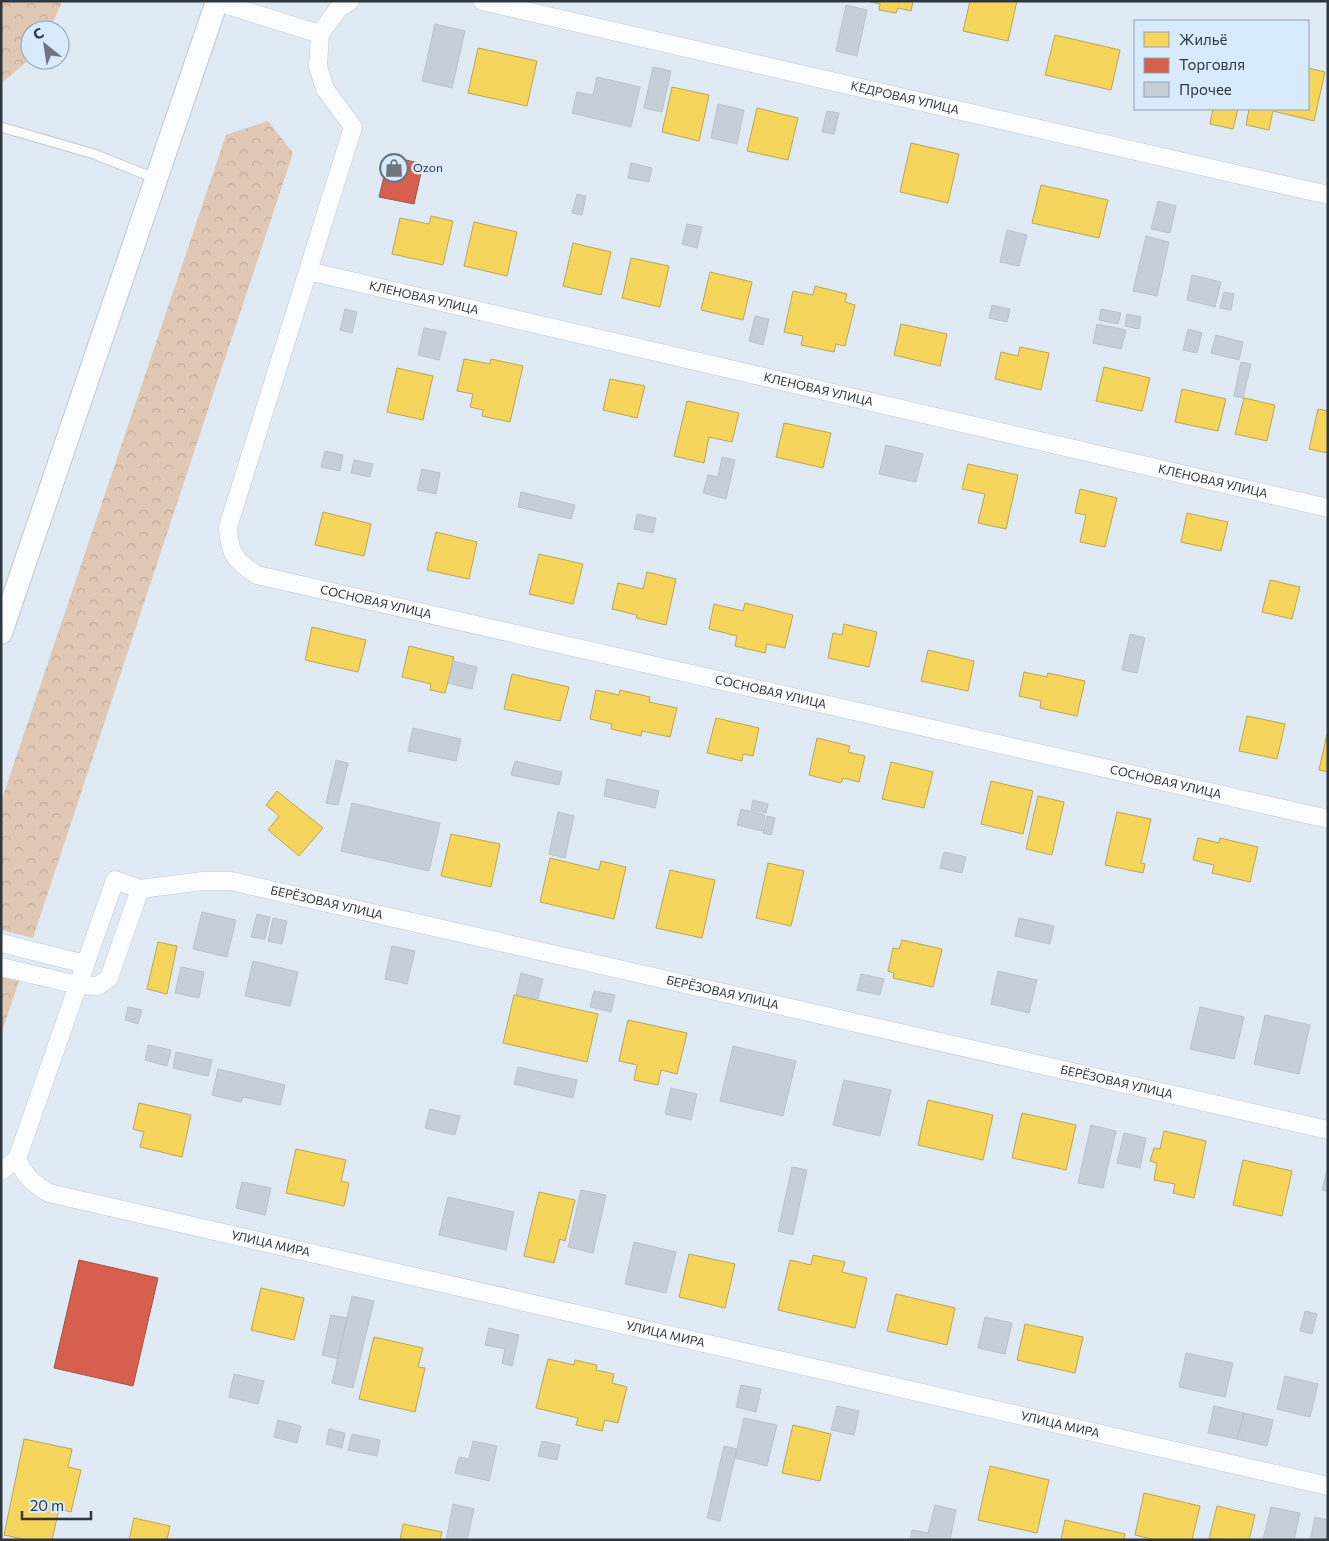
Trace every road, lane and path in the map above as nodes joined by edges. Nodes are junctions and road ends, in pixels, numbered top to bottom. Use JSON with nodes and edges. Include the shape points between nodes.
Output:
{"nodes":[{"id":1,"x":217,"y":1,"type":"edge"},
{"id":2,"x":350,"y":1,"type":"edge"},
{"id":3,"x":482,"y":1,"type":"edge"},
{"id":4,"x":320,"y":34,"type":"junction"},
{"id":5,"x":1,"y":127,"type":"edge"},
{"id":6,"x":157,"y":179,"type":"junction"},
{"id":7,"x":1328,"y":195,"type":"edge"},
{"id":8,"x":308,"y":271,"type":"junction"},
{"id":9,"x":1328,"y":508,"type":"edge"},
{"id":10,"x":1,"y":633,"type":"edge"},
{"id":11,"x":1328,"y":818,"type":"edge"},
{"id":12,"x":140,"y":889,"type":"junction"},
{"id":13,"x":1,"y":943,"type":"edge"},
{"id":14,"x":85,"y":964,"type":"junction"},
{"id":15,"x":1,"y":966,"type":"edge"},
{"id":16,"x":78,"y":985,"type":"junction"},
{"id":17,"x":1328,"y":1130,"type":"edge"},
{"id":18,"x":17,"y":1159,"type":"junction"},
{"id":19,"x":1,"y":1171,"type":"edge"},
{"id":20,"x":1328,"y":1486,"type":"edge"}],
"edges":[{"from":1,"to":4,"type":"street"},
{"from":1,"to":6,"type":"street"},
{"from":2,"to":4,"type":"street","via":[[338,9]]},
{"from":3,"to":7,"type":"street","name":"КЕДРОВАЯ УЛИЦА"},
{"from":4,"to":8,"type":"street","via":[[318,66],[325,89],[353,127]]},
{"from":5,"to":6,"type":"lane","via":[[94,154]]},
{"from":6,"to":10,"type":"street"},
{"from":8,"to":9,"type":"street","name":"КЛЕНОВАЯ УЛИЦА"},
{"from":8,"to":11,"type":"street","name":"СОСНОВАЯ УЛИЦА","via":[[228,527],[232,555],[257,575]]},
{"from":12,"to":14,"type":"street","name":"БЕРЁЗОВАЯ УЛИЦА","via":[[114,880]]},
{"from":12,"to":16,"type":"street","via":[[109,978],[98,986]]},
{"from":12,"to":17,"type":"street","name":"БЕРЁЗОВАЯ УЛИЦА","via":[[231,881]]},
{"from":13,"to":14,"type":"street"},
{"from":14,"to":16,"type":"street"},
{"from":15,"to":16,"type":"street"},
{"from":16,"to":18,"type":"street"},
{"from":18,"to":19,"type":"street"},
{"from":18,"to":20,"type":"street","name":"УЛИЦА МИРА","via":[[25,1175],[36,1186],[49,1192]]}]}
